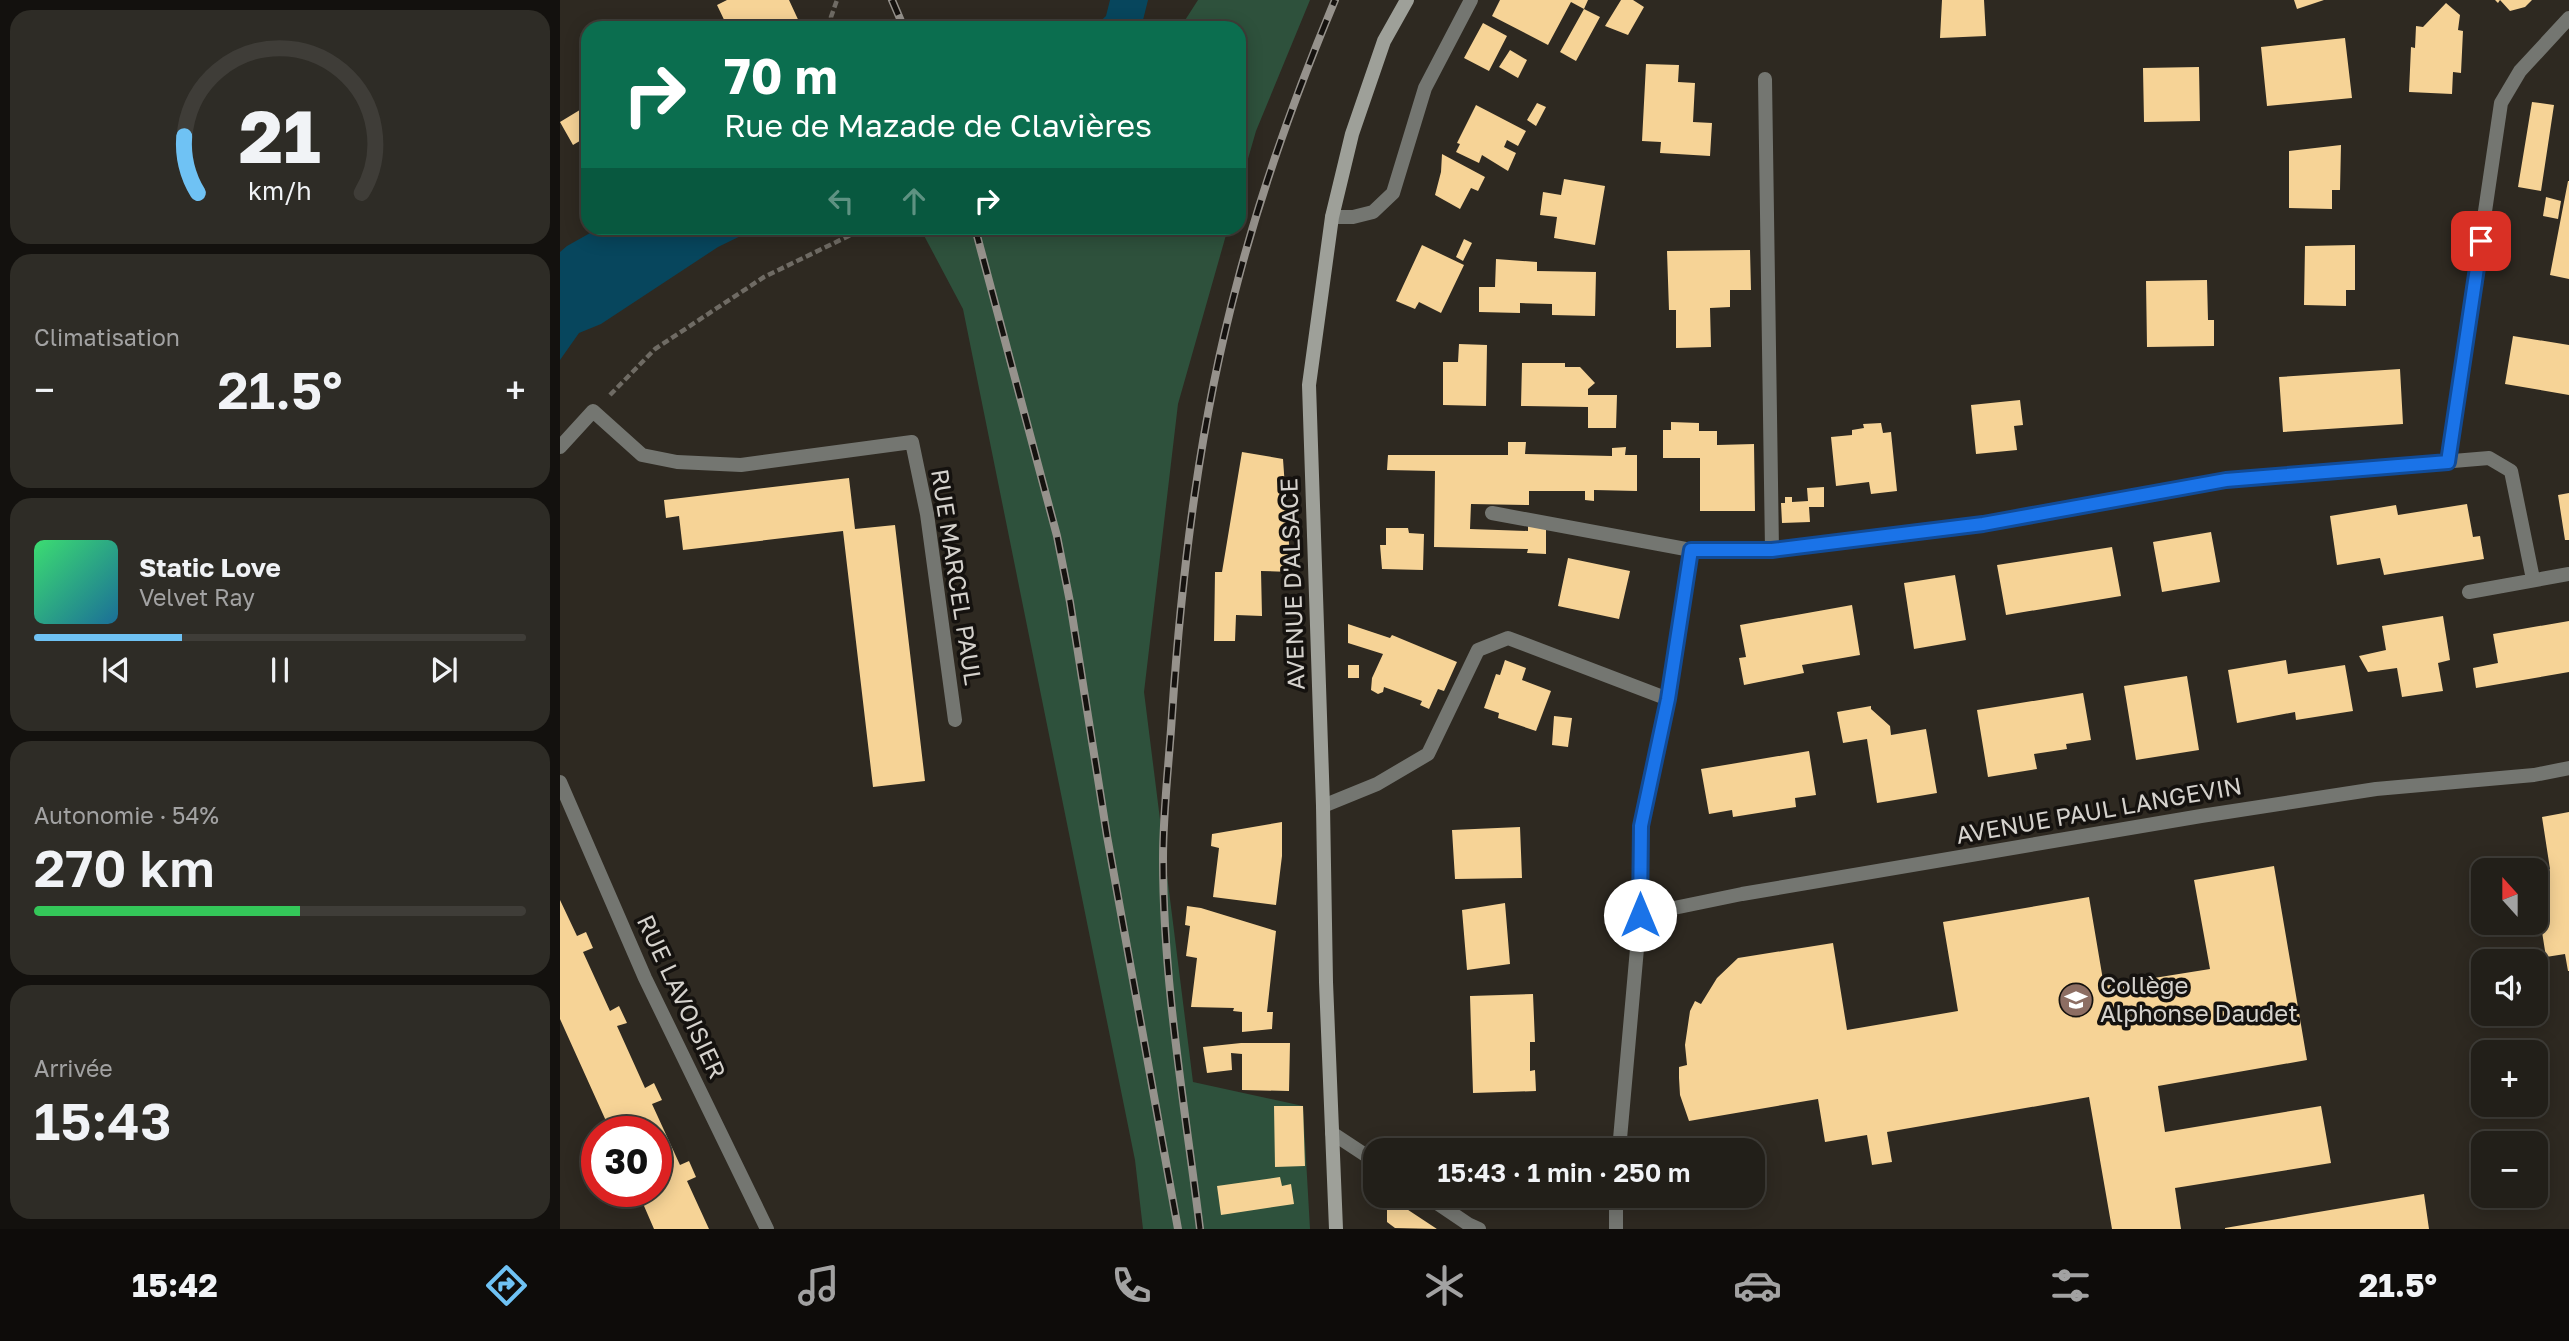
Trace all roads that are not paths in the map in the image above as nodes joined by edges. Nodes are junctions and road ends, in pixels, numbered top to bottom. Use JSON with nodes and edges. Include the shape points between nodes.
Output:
{"nodes":[{"id":1,"x":1407,"y":0,"type":"edge"},
{"id":2,"x":1471,"y":0,"type":"edge"},
{"id":3,"x":2569,"y":18,"type":"edge"},
{"id":4,"x":1765,"y":79,"type":"dead end"},
{"id":5,"x":1332,"y":217,"type":"junction"},
{"id":6,"x":560,"y":447,"type":"edge"},
{"id":7,"x":2448,"y":462,"type":"junction"},
{"id":8,"x":1492,"y":513,"type":"dead end"},
{"id":9,"x":1691,"y":550,"type":"junction"},
{"id":10,"x":1772,"y":550,"type":"junction"},
{"id":11,"x":2569,"y":574,"type":"edge"},
{"id":12,"x":2533,"y":579,"type":"junction"},
{"id":13,"x":2469,"y":592,"type":"dead end"},
{"id":14,"x":1668,"y":699,"type":"junction"},
{"id":15,"x":955,"y":720,"type":"dead end"},
{"id":16,"x":2569,"y":768,"type":"edge"},
{"id":17,"x":560,"y":782,"type":"edge"},
{"id":18,"x":1323,"y":806,"type":"junction"},
{"id":19,"x":1640,"y":915,"type":"junction"},
{"id":20,"x":1332,"y":1133,"type":"junction"},
{"id":21,"x":1620,"y":1138,"type":"edge"},
{"id":22,"x":1363,"y":1153,"type":"edge"},
{"id":23,"x":1444,"y":1208,"type":"edge"},
{"id":24,"x":1616,"y":1208,"type":"edge"},
{"id":25,"x":766,"y":1229,"type":"edge"},
{"id":26,"x":1336,"y":1229,"type":"edge"},
{"id":27,"x":1479,"y":1229,"type":"edge"},
{"id":28,"x":1616,"y":1229,"type":"edge"}],
"edges":[{"from":1,"to":5,"type":"main road","name":"AVENUE D'ALSACE","via":[[1380,52],[1352,134]]},
{"from":2,"to":5,"type":"street","via":[[1425,88],[1393,193],[1373,212]]},
{"from":3,"to":7,"type":"street","via":[[2520,71],[2501,103]]},
{"from":4,"to":10,"type":"street"},
{"from":5,"to":18,"type":"main road","name":"AVENUE D'ALSACE","via":[[1309,385]]},
{"from":6,"to":15,"type":"street","name":"RUE MARCEL PAUL","via":[[593,411],[642,455],[677,462],[741,465],[912,442],[927,514]]},
{"from":7,"to":10,"type":"street","via":[[2226,480],[1983,524]]},
{"from":7,"to":12,"type":"street","via":[[2489,458],[2511,471]]},
{"from":8,"to":9,"type":"street"},
{"from":9,"to":10,"type":"street"},
{"from":9,"to":14,"type":"street"},
{"from":11,"to":12,"type":"street"},
{"from":12,"to":13,"type":"street"},
{"from":14,"to":18,"type":"street","via":[[1508,638],[1478,650],[1428,754],[1377,785]]},
{"from":14,"to":19,"type":"street","via":[[1641,826]]},
{"from":16,"to":19,"type":"street","name":"AVENUE PAUL LANGEVIN","via":[[2376,789],[2201,816]]},
{"from":17,"to":25,"type":"street","name":"RUE LAVOISIER","via":[[645,978]]},
{"from":18,"to":20,"type":"main road","name":"AVENUE D'ALSACE"},
{"from":19,"to":21,"type":"street"},
{"from":20,"to":22,"type":"street"},
{"from":20,"to":26,"type":"main road","name":"AVENUE D'ALSACE"},
{"from":23,"to":27,"type":"street"},
{"from":24,"to":28,"type":"street"}]}
